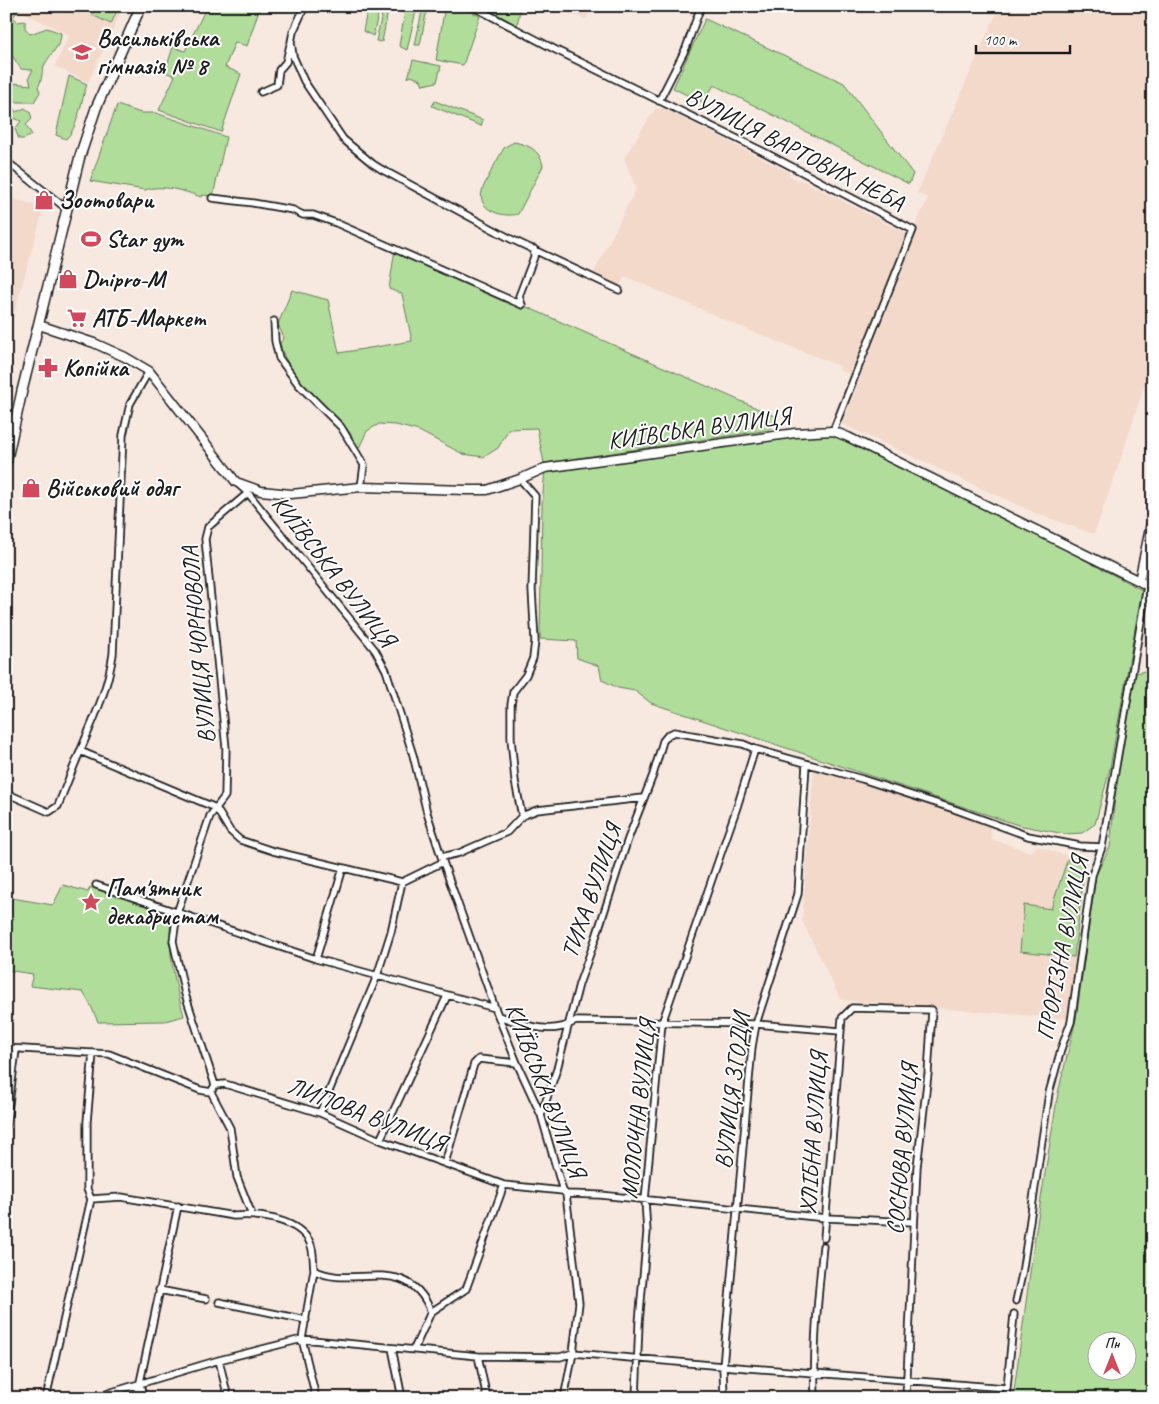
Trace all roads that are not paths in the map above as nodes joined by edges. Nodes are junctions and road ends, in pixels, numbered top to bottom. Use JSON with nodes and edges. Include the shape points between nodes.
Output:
{"nodes":[{"id":1,"x":141,"y":6,"type":"edge"},
{"id":2,"x":305,"y":6,"type":"edge"},
{"id":3,"x":472,"y":6,"type":"edge"},
{"id":4,"x":701,"y":6,"type":"edge"},
{"id":5,"x":291,"y":42,"type":"junction"},
{"id":6,"x":261,"y":92,"type":"dead end"},
{"id":7,"x":659,"y":101,"type":"junction"},
{"id":8,"x":6,"y":161,"type":"edge"},
{"id":9,"x":212,"y":198,"type":"dead end"},
{"id":10,"x":67,"y":209,"type":"junction"},
{"id":11,"x":534,"y":249,"type":"junction"},
{"id":12,"x":620,"y":290,"type":"dead end"},
{"id":13,"x":274,"y":321,"type":"dead end"},
{"id":14,"x":39,"y":325,"type":"junction"},
{"id":15,"x":149,"y":371,"type":"junction"},
{"id":16,"x":834,"y":431,"type":"junction"},
{"id":17,"x":6,"y":463,"type":"edge"},
{"id":18,"x":520,"y":480,"type":"junction"},
{"id":19,"x":236,"y":482,"type":"junction"},
{"id":20,"x":361,"y":486,"type":"junction"},
{"id":21,"x":248,"y":493,"type":"junction"},
{"id":22,"x":1153,"y":514,"type":"edge"},
{"id":23,"x":1139,"y":580,"type":"junction"},
{"id":24,"x":1150,"y":587,"type":"edge"},
{"id":25,"x":754,"y":749,"type":"junction"},
{"id":26,"x":80,"y":751,"type":"junction"},
{"id":27,"x":806,"y":764,"type":"junction"},
{"id":28,"x":6,"y":794,"type":"edge"},
{"id":29,"x":643,"y":798,"type":"junction"},
{"id":30,"x":216,"y":808,"type":"junction"},
{"id":31,"x":522,"y":816,"type":"junction"},
{"id":32,"x":1102,"y":847,"type":"junction"},
{"id":33,"x":442,"y":860,"type":"junction"},
{"id":34,"x":343,"y":868,"type":"junction"},
{"id":35,"x":402,"y":882,"type":"junction"},
{"id":36,"x":96,"y":885,"type":"dead end"},
{"id":37,"x":178,"y":913,"type":"junction"},
{"id":38,"x":316,"y":958,"type":"junction"},
{"id":39,"x":377,"y":976,"type":"junction"},
{"id":40,"x":447,"y":996,"type":"junction"},
{"id":41,"x":495,"y":1008,"type":"junction"},
{"id":42,"x":499,"y":1016,"type":"junction"},
{"id":43,"x":662,"y":1023,"type":"junction"},
{"id":44,"x":756,"y":1024,"type":"junction"},
{"id":45,"x":569,"y":1025,"type":"junction"},
{"id":46,"x":840,"y":1031,"type":"junction"},
{"id":47,"x":6,"y":1048,"type":"edge"},
{"id":48,"x":16,"y":1050,"type":"junction"},
{"id":49,"x":93,"y":1053,"type":"junction"},
{"id":50,"x":517,"y":1064,"type":"junction"},
{"id":51,"x":215,"y":1085,"type":"junction"},
{"id":52,"x":210,"y":1092,"type":"junction"},
{"id":53,"x":320,"y":1113,"type":"junction"},
{"id":54,"x":541,"y":1115,"type":"junction"},
{"id":55,"x":6,"y":1127,"type":"edge"},
{"id":56,"x":380,"y":1140,"type":"junction"},
{"id":57,"x":444,"y":1164,"type":"junction"},
{"id":58,"x":504,"y":1185,"type":"junction"},
{"id":59,"x":564,"y":1192,"type":"junction"},
{"id":60,"x":91,"y":1199,"type":"junction"},
{"id":61,"x":646,"y":1200,"type":"junction"},
{"id":62,"x":178,"y":1206,"type":"junction"},
{"id":63,"x":737,"y":1209,"type":"junction"},
{"id":64,"x":252,"y":1215,"type":"junction"},
{"id":65,"x":826,"y":1218,"type":"junction"},
{"id":66,"x":913,"y":1222,"type":"junction"},
{"id":67,"x":824,"y":1238,"type":"dead end"},
{"id":68,"x":823,"y":1246,"type":"dead end"},
{"id":69,"x":314,"y":1270,"type":"junction"},
{"id":70,"x":159,"y":1290,"type":"junction"},
{"id":71,"x":206,"y":1299,"type":"dead end"},
{"id":72,"x":1016,"y":1301,"type":"dead end"},
{"id":73,"x":219,"y":1302,"type":"dead end"},
{"id":74,"x":430,"y":1312,"type":"junction"},
{"id":75,"x":1014,"y":1314,"type":"dead end"},
{"id":76,"x":306,"y":1320,"type":"junction"},
{"id":77,"x":302,"y":1339,"type":"junction"},
{"id":78,"x":392,"y":1348,"type":"junction"},
{"id":79,"x":414,"y":1349,"type":"junction"},
{"id":80,"x":573,"y":1353,"type":"junction"},
{"id":81,"x":478,"y":1356,"type":"junction"},
{"id":82,"x":637,"y":1358,"type":"junction"},
{"id":83,"x":219,"y":1360,"type":"junction"},
{"id":84,"x":724,"y":1366,"type":"junction"},
{"id":85,"x":814,"y":1372,"type":"junction"},
{"id":86,"x":906,"y":1379,"type":"junction"},
{"id":87,"x":140,"y":1382,"type":"junction"},
{"id":88,"x":1006,"y":1388,"type":"junction"},
{"id":89,"x":46,"y":1398,"type":"edge"},
{"id":90,"x":92,"y":1398,"type":"edge"},
{"id":91,"x":135,"y":1398,"type":"edge"},
{"id":92,"x":143,"y":1398,"type":"edge"},
{"id":93,"x":228,"y":1398,"type":"edge"},
{"id":94,"x":316,"y":1398,"type":"edge"},
{"id":95,"x":402,"y":1398,"type":"edge"},
{"id":96,"x":487,"y":1398,"type":"edge"},
{"id":97,"x":564,"y":1398,"type":"edge"},
{"id":98,"x":636,"y":1398,"type":"edge"},
{"id":99,"x":724,"y":1398,"type":"edge"},
{"id":100,"x":815,"y":1398,"type":"edge"},
{"id":101,"x":906,"y":1398,"type":"edge"},
{"id":102,"x":1006,"y":1398,"type":"edge"}],
"edges":[{"from":1,"to":10,"type":"main road","via":[[94,116]]},
{"from":2,"to":5,"type":"street"},
{"from":3,"to":7,"type":"street","name":"ВУЛИЦЯ ВАРТОВИХ НЕБА"},
{"from":4,"to":7,"type":"street","name":"ВУЛИЦЯ ВАРТОВИХ НЕБА","via":[[686,48]]},
{"from":5,"to":6,"type":"street","via":[[286,62],[279,70],[277,85]]},
{"from":5,"to":11,"type":"street","via":[[293,56],[304,80],[343,139],[358,152],[373,164]]},
{"from":7,"to":16,"type":"street","name":"ВУЛИЦЯ ВАРТОВИХ НЕБА","via":[[913,230]]},
{"from":8,"to":10,"type":"street"},
{"from":9,"to":11,"type":"street","via":[[293,210],[329,220],[522,305],[519,296]]},
{"from":10,"to":14,"type":"main road"},
{"from":11,"to":12,"type":"street"},
{"from":13,"to":20,"type":"street","via":[[280,358],[299,385],[341,427],[364,465]]},
{"from":14,"to":15,"type":"street","name":"КИЇВСЬКА ВУЛИЦЯ","via":[[94,343]]},
{"from":14,"to":17,"type":"main road"},
{"from":15,"to":19,"type":"street","name":"КИЇВСЬКА ВУЛИЦЯ"},
{"from":15,"to":26,"type":"street","via":[[130,404],[124,435],[110,677]]},
{"from":16,"to":18,"type":"street","name":"КИЇВСЬКА ВУЛИЦЯ","via":[[795,433],[545,468]]},
{"from":16,"to":23,"type":"street","name":"КИЇВСЬКА ВУЛИЦЯ"},
{"from":18,"to":20,"type":"street","name":"КИЇВСЬКА ВУЛИЦЯ","via":[[487,490]]},
{"from":18,"to":31,"type":"street","via":[[535,496],[532,590],[535,641],[533,658],[526,676],[513,692],[511,705],[515,781]]},
{"from":19,"to":20,"type":"street","name":"КИЇВСЬКА ВУЛИЦЯ","via":[[261,491],[291,494]]},
{"from":19,"to":21,"type":"street","name":"КИЇВСЬКА ВУЛИЦЯ"},
{"from":21,"to":30,"type":"street","name":"ВУЛИЦЯ ЧОРНОВОЛА","via":[[208,527],[204,539],[226,748],[225,796]]},
{"from":21,"to":33,"type":"street","name":"КИЇВСЬКА ВУЛИЦЯ","via":[[375,650],[382,663],[413,756]]},
{"from":22,"to":23,"type":"street"},
{"from":23,"to":24,"type":"street","name":"КИЇВСЬКА ВУЛИЦЯ"},
{"from":24,"to":32,"type":"street"},
{"from":25,"to":27,"type":"street","name":"ПРОРІЗНА ВУЛИЦЯ"},
{"from":25,"to":29,"type":"street","name":"ПРОРІЗНА ВУЛИЦЯ","via":[[744,744],[674,732],[663,741]]},
{"from":25,"to":43,"type":"street","name":"МОЛОЧНА ВУЛИЦЯ"},
{"from":26,"to":28,"type":"street","via":[[54,810],[49,812]]},
{"from":26,"to":30,"type":"street"},
{"from":27,"to":32,"type":"street","name":"ПРОРІЗНА ВУЛИЦЯ","via":[[862,779],[1028,836]]},
{"from":27,"to":44,"type":"street","name":"ВУЛИЦЯ ЗГОДИ","via":[[798,894]]},
{"from":29,"to":31,"type":"street","name":"ТИХА ВУЛИЦЯ","via":[[537,810]]},
{"from":29,"to":45,"type":"street","name":"ТИХА ВУЛИЦЯ","via":[[579,984]]},
{"from":30,"to":34,"type":"street","via":[[230,831],[240,840]]},
{"from":30,"to":37,"type":"street","name":"ВУЛИЦЯ ЧОРНОВОЛА","via":[[210,816]]},
{"from":31,"to":33,"type":"street","name":"ТИХА ВУЛИЦЯ","via":[[507,832]]},
{"from":32,"to":72,"type":"street","name":"ПРОРІЗНА ВУЛИЦЯ","via":[[1092,875],[1071,1022],[1049,1093]]},
{"from":33,"to":35,"type":"street"},
{"from":33,"to":41,"type":"street","name":"КИЇВСЬКА ВУЛИЦЯ"},
{"from":34,"to":35,"type":"street"},
{"from":34,"to":38,"type":"street"},
{"from":35,"to":39,"type":"street"},
{"from":36,"to":37,"type":"street"},
{"from":37,"to":38,"type":"street"},
{"from":37,"to":51,"type":"street","name":"ВУЛИЦЯ ЧОРНОВОЛА","via":[[173,941],[182,983]]},
{"from":38,"to":39,"type":"street"},
{"from":39,"to":40,"type":"street"},
{"from":39,"to":53,"type":"street"},
{"from":40,"to":41,"type":"street"},
{"from":40,"to":56,"type":"street"},
{"from":41,"to":42,"type":"street","name":"КИЇВСЬКА ВУЛИЦЯ"},
{"from":42,"to":45,"type":"street","via":[[534,1027]]},
{"from":42,"to":50,"type":"street","name":"КИЇВСЬКА ВУЛИЦЯ"},
{"from":43,"to":44,"type":"street"},
{"from":43,"to":45,"type":"street","via":[[577,1020]]},
{"from":43,"to":61,"type":"street","name":"МОЛОЧНА ВУЛИЦЯ"},
{"from":44,"to":46,"type":"street"},
{"from":44,"to":63,"type":"street","name":"ВУЛИЦЯ ЗГОДИ"},
{"from":45,"to":54,"type":"street","name":"ТИХА ВУЛИЦЯ"},
{"from":46,"to":65,"type":"street","name":"ХЛІБНА ВУЛИЦЯ"},
{"from":46,"to":66,"type":"street","name":"СОСНОВА ВУЛИЦЯ","via":[[842,1018],[852,1008],[932,1010]]},
{"from":47,"to":48,"type":"street"},
{"from":48,"to":49,"type":"street"},
{"from":48,"to":55,"type":"street"},
{"from":49,"to":52,"type":"street","via":[[109,1054]]},
{"from":49,"to":60,"type":"street","via":[[87,1189]]},
{"from":50,"to":54,"type":"street","name":"КИЇВСЬКА ВУЛИЦЯ"},
{"from":50,"to":57,"type":"street","via":[[479,1059],[474,1064]]},
{"from":51,"to":52,"type":"street"},
{"from":51,"to":53,"type":"street","name":"ЛИПОВА ВУЛИЦЯ","via":[[233,1086]]},
{"from":52,"to":64,"type":"street","via":[[230,1128],[237,1177]]},
{"from":53,"to":56,"type":"street","name":"ЛИПОВА ВУЛИЦЯ"},
{"from":54,"to":59,"type":"street","name":"КИЇВСЬКА ВУЛИЦЯ"},
{"from":56,"to":57,"type":"street","name":"ЛИПОВА ВУЛИЦЯ"},
{"from":57,"to":58,"type":"street","name":"ЛИПОВА ВУЛИЦЯ"},
{"from":58,"to":59,"type":"street","name":"ЛИПОВА ВУЛИЦЯ"},
{"from":58,"to":74,"type":"street","via":[[466,1289]]},
{"from":59,"to":61,"type":"street","name":"ЛИПОВА ВУЛИЦЯ"},
{"from":59,"to":80,"type":"street","name":"КИЇВСЬКА ВУЛИЦЯ","via":[[579,1303]]},
{"from":60,"to":62,"type":"street","via":[[121,1197]]},
{"from":60,"to":89,"type":"street"},
{"from":61,"to":63,"type":"street","name":"ЛИПОВА ВУЛИЦЯ"},
{"from":61,"to":82,"type":"street","name":"МОЛОЧНА ВУЛИЦЯ","via":[[647,1232]]},
{"from":62,"to":64,"type":"street","via":[[234,1216]]},
{"from":62,"to":70,"type":"street"},
{"from":63,"to":65,"type":"street","name":"ЛИПОВА ВУЛИЦЯ"},
{"from":63,"to":84,"type":"street","name":"ВУЛИЦЯ ЗГОДИ"},
{"from":64,"to":69,"type":"street","via":[[276,1219],[308,1238]]},
{"from":65,"to":66,"type":"street","name":"ЛИПОВА ВУЛИЦЯ"},
{"from":65,"to":67,"type":"street","name":"ХЛІБНА ВУЛИЦЯ"},
{"from":66,"to":86,"type":"street","name":"СОСНОВА ВУЛИЦЯ"},
{"from":68,"to":85,"type":"street","name":"ХЛІБНА ВУЛИЦЯ"},
{"from":69,"to":74,"type":"street","via":[[328,1275],[396,1278],[418,1291]]},
{"from":69,"to":76,"type":"street"},
{"from":70,"to":71,"type":"street"},
{"from":70,"to":87,"type":"street"},
{"from":73,"to":76,"type":"street"},
{"from":74,"to":79,"type":"street"},
{"from":75,"to":88,"type":"street"},
{"from":76,"to":77,"type":"street"},
{"from":77,"to":78,"type":"street"},
{"from":77,"to":83,"type":"street"},
{"from":77,"to":94,"type":"street"},
{"from":78,"to":79,"type":"street"},
{"from":78,"to":95,"type":"street"},
{"from":79,"to":81,"type":"street"},
{"from":80,"to":81,"type":"street","via":[[560,1357]]},
{"from":80,"to":82,"type":"street"},
{"from":80,"to":97,"type":"street","name":"КИЇВСЬКА ВУЛИЦЯ"},
{"from":81,"to":96,"type":"street"},
{"from":82,"to":84,"type":"street"},
{"from":82,"to":98,"type":"street","name":"МОЛОЧНА ВУЛИЦЯ"},
{"from":83,"to":87,"type":"street"},
{"from":83,"to":93,"type":"street"},
{"from":84,"to":85,"type":"street"},
{"from":84,"to":99,"type":"street","name":"ВУЛИЦЯ ЗГОДИ"},
{"from":85,"to":86,"type":"street"},
{"from":85,"to":100,"type":"street","name":"ХЛІБНА ВУЛИЦЯ"},
{"from":86,"to":88,"type":"street"},
{"from":86,"to":101,"type":"street","name":"СОСНОВА ВУЛИЦЯ"},
{"from":87,"to":90,"type":"street"},
{"from":87,"to":91,"type":"street"},
{"from":87,"to":92,"type":"street"},
{"from":88,"to":102,"type":"street"}]}
